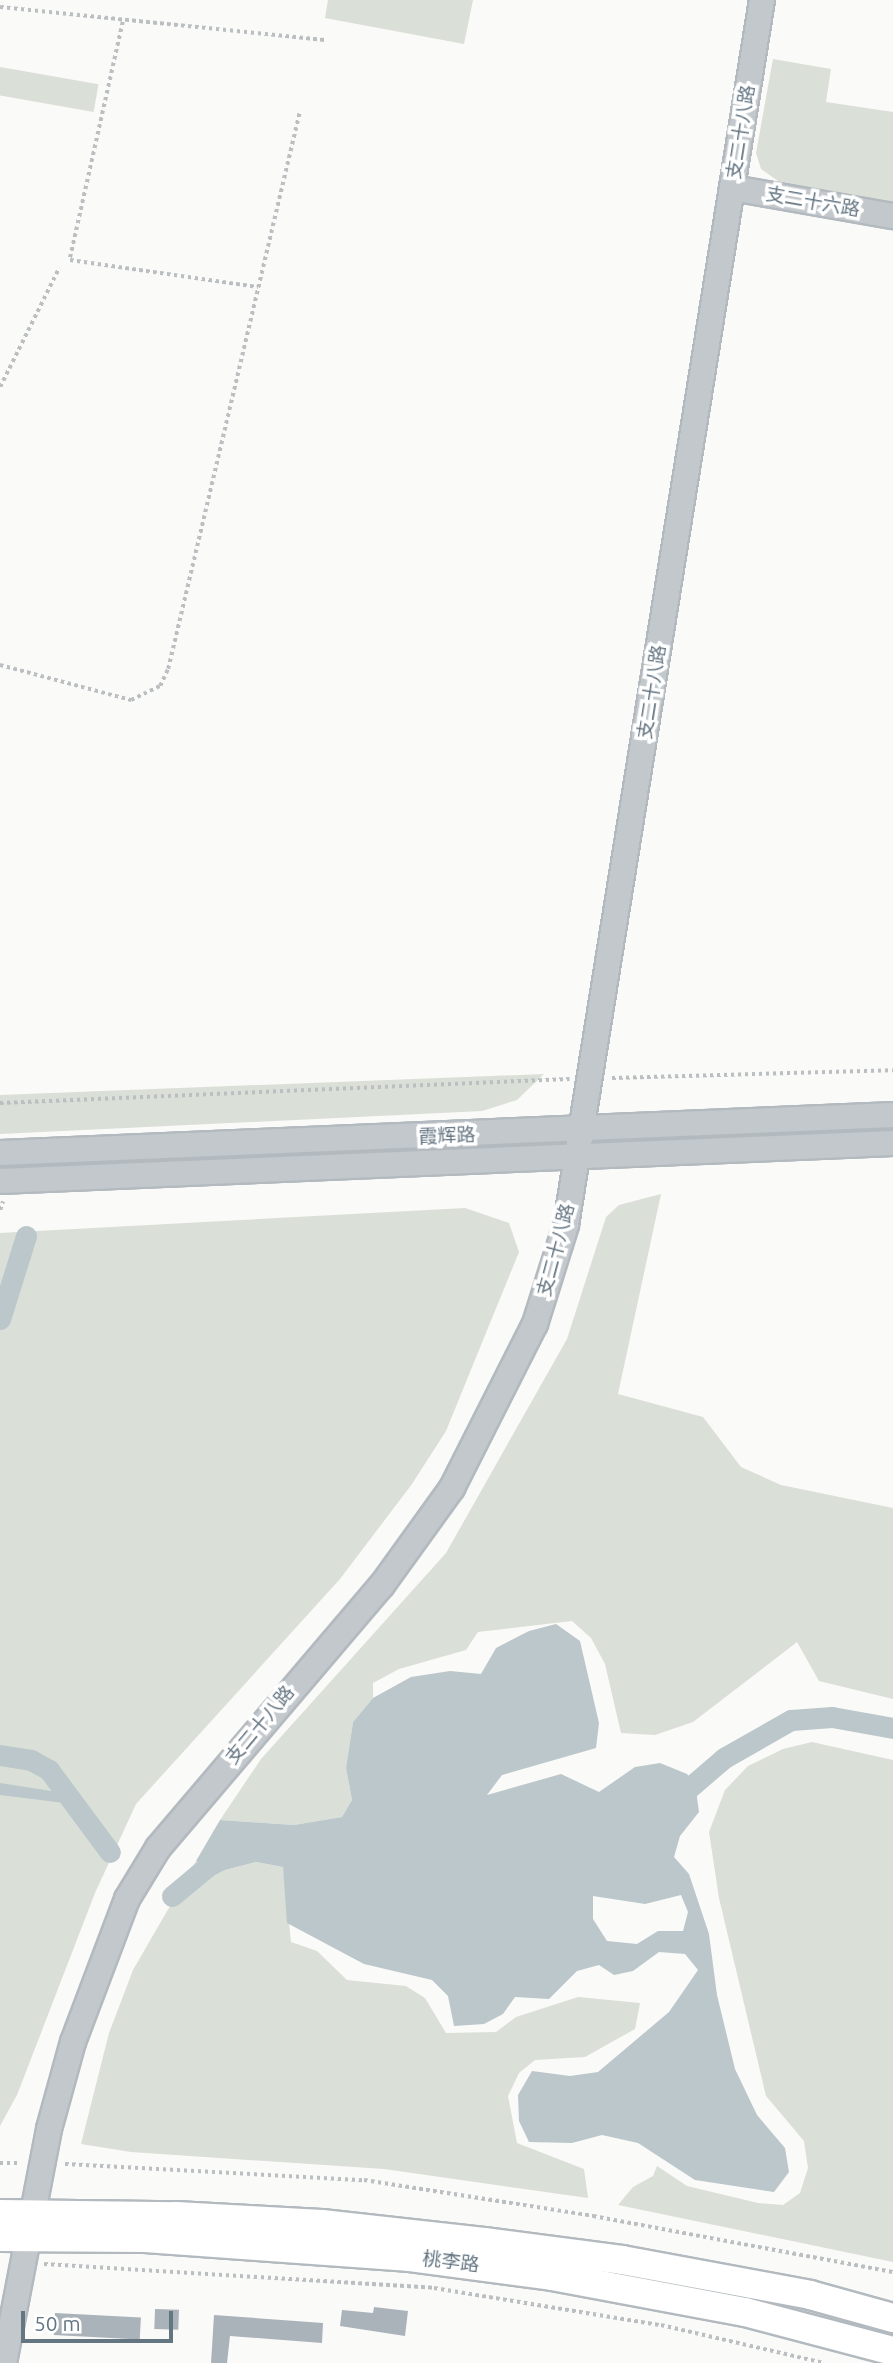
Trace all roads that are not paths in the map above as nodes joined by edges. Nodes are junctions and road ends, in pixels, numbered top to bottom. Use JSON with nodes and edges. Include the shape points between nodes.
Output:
{"nodes":[{"id":1,"x":762,"y":0,"type":"edge"},
{"id":2,"x":732,"y":188,"type":"junction"},
{"id":3,"x":893,"y":216,"type":"edge"},
{"id":4,"x":893,"y":1115,"type":"edge"},
{"id":5,"x":582,"y":1129,"type":"junction"},
{"id":6,"x":893,"y":1143,"type":"edge"},
{"id":7,"x":0,"y":1153,"type":"edge"},
{"id":8,"x":577,"y":1157,"type":"junction"},
{"id":9,"x":0,"y":1181,"type":"edge"},
{"id":10,"x":0,"y":2214,"type":"edge"},
{"id":11,"x":20,"y":2238,"type":"edge"},
{"id":12,"x":893,"y":2318,"type":"edge"},
{"id":13,"x":893,"y":2351,"type":"edge"},
{"id":14,"x":4,"y":2363,"type":"edge"}],
"edges":[{"from":1,"to":2,"type":"street","name":"支二十八路"},
{"from":2,"to":3,"type":"street","name":"支二十六路"},
{"from":2,"to":5,"type":"street","name":"支二十八路"},
{"from":4,"to":5,"type":"street","name":"霞辉路"},
{"from":5,"to":7,"type":"street","name":"霞辉路"},
{"from":5,"to":8,"type":"street","name":"支二十八路"},
{"from":6,"to":8,"type":"street","name":"霞辉路"},
{"from":8,"to":9,"type":"street","name":"霞辉路"},
{"from":8,"to":11,"type":"street","name":"支二十八路","via":[[566,1226],[536,1324],[452,1488],[382,1585],[158,1848],[127,1899],[73,2042]]},
{"from":10,"to":11,"type":"main road","name":"桃李路"},
{"from":11,"to":12,"type":"main road","name":"桃李路","via":[[321,2224],[635,2262],[810,2295]]},
{"from":11,"to":13,"type":"main road","name":"桃李路","via":[[275,2245],[475,2265],[745,2312]]},
{"from":11,"to":14,"type":"street","name":"支二十八路"}]}
